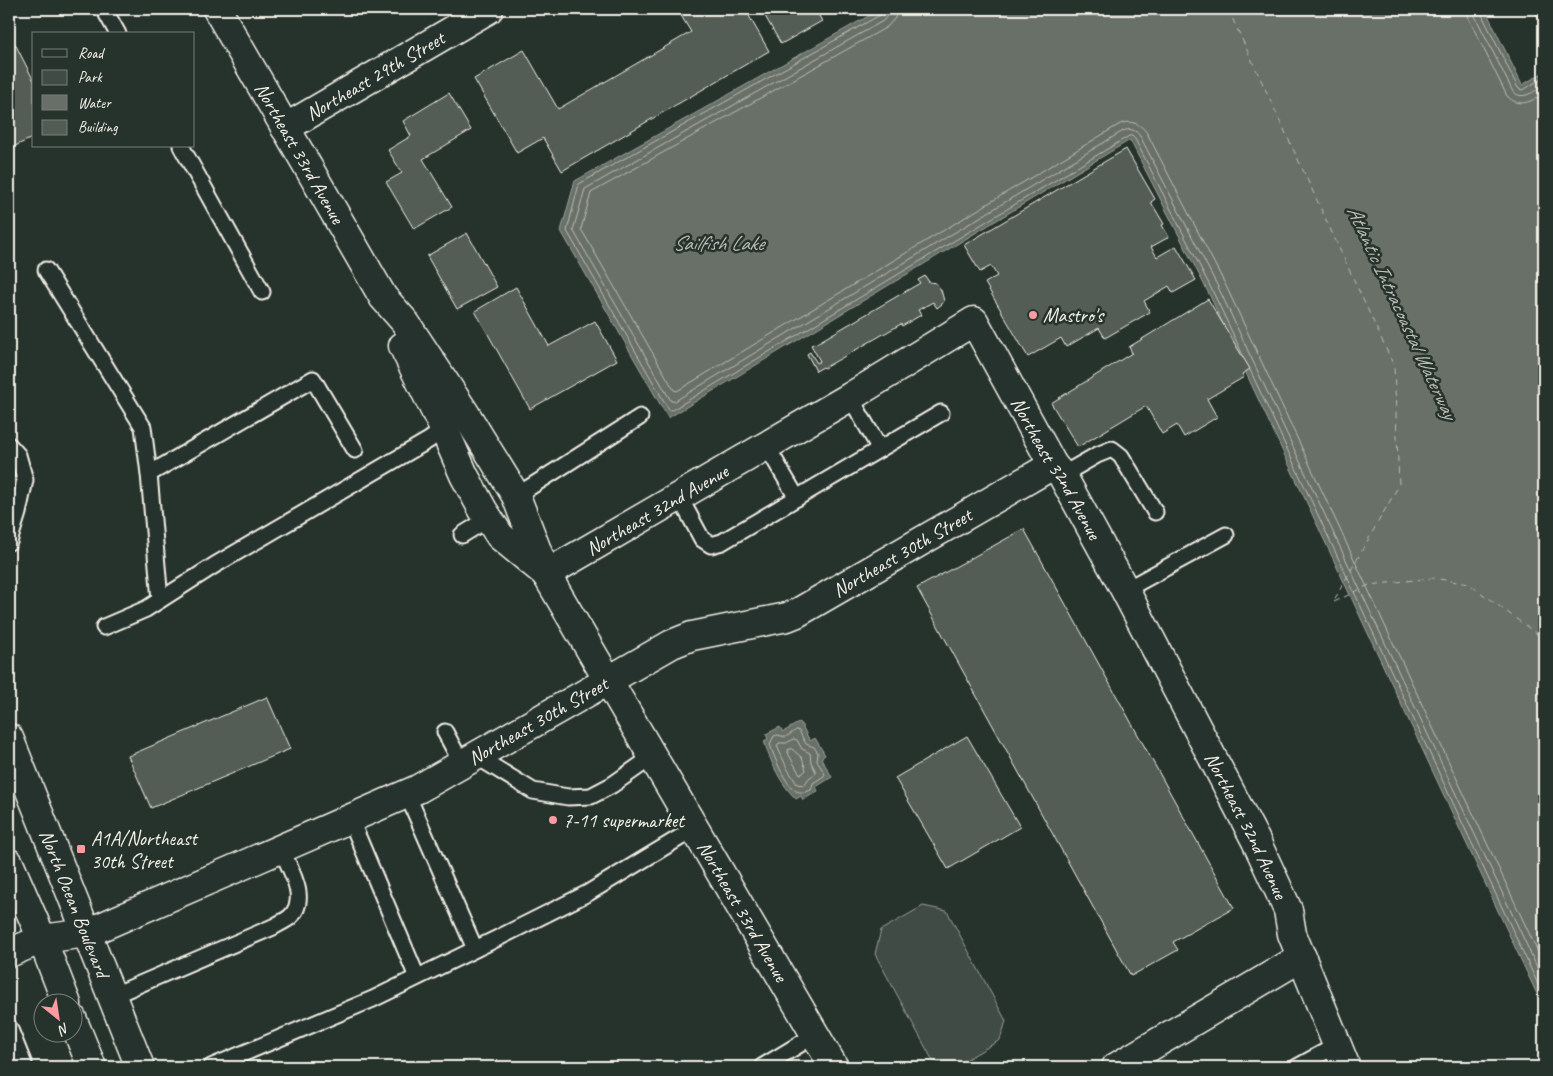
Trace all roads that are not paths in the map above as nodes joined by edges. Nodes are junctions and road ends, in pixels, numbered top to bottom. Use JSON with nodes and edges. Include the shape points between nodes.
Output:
{"nodes":[{"id":1,"x":104,"y":9,"type":"edge"},
{"id":2,"x":217,"y":9,"type":"edge"},
{"id":3,"x":488,"y":9,"type":"edge"},
{"id":4,"x":117,"y":32,"type":"edge"},
{"id":5,"x":285,"y":128,"type":"junction"},
{"id":6,"x":182,"y":148,"type":"edge"},
{"id":7,"x":46,"y":270,"type":"dead end"},
{"id":8,"x":262,"y":292,"type":"dead end"},
{"id":9,"x":850,"y":397,"type":"junction"},
{"id":10,"x":941,"y":413,"type":"dead end"},
{"id":11,"x":640,"y":417,"type":"dead end"},
{"id":12,"x":454,"y":421,"type":"junction"},
{"id":13,"x":9,"y":445,"type":"edge"},
{"id":14,"x":766,"y":446,"type":"junction"},
{"id":15,"x":880,"y":449,"type":"junction"},
{"id":16,"x":355,"y":450,"type":"dead end"},
{"id":17,"x":1058,"y":470,"type":"junction"},
{"id":18,"x":149,"y":474,"type":"junction"},
{"id":19,"x":516,"y":496,"type":"junction"},
{"id":20,"x":679,"y":496,"type":"junction"},
{"id":21,"x":796,"y":498,"type":"junction"},
{"id":22,"x":1155,"y":512,"type":"dead end"},
{"id":23,"x":488,"y":519,"type":"junction"},
{"id":24,"x":462,"y":535,"type":"dead end"},
{"id":25,"x":1226,"y":535,"type":"dead end"},
{"id":26,"x":9,"y":542,"type":"edge"},
{"id":27,"x":546,"y":574,"type":"junction"},
{"id":28,"x":1125,"y":590,"type":"junction"},
{"id":29,"x":160,"y":600,"type":"junction"},
{"id":30,"x":104,"y":627,"type":"dead end"},
{"id":31,"x":607,"y":680,"type":"junction"},
{"id":32,"x":446,"y":732,"type":"dead end"},
{"id":33,"x":9,"y":738,"type":"edge"},
{"id":34,"x":652,"y":757,"type":"junction"},
{"id":35,"x":469,"y":760,"type":"junction"},
{"id":36,"x":407,"y":794,"type":"junction"},
{"id":37,"x":350,"y":818,"type":"junction"},
{"id":38,"x":694,"y":828,"type":"junction"},
{"id":39,"x":281,"y":848,"type":"junction"},
{"id":40,"x":9,"y":863,"type":"edge"},
{"id":41,"x":87,"y":933,"type":"junction"},
{"id":42,"x":42,"y":939,"type":"junction"},
{"id":43,"x":475,"y":949,"type":"junction"},
{"id":44,"x":9,"y":953,"type":"edge"},
{"id":45,"x":1302,"y":956,"type":"junction"},
{"id":46,"x":417,"y":977,"type":"junction"},
{"id":47,"x":63,"y":994,"type":"edge"},
{"id":48,"x":112,"y":996,"type":"junction"},
{"id":49,"x":9,"y":1027,"type":"edge"},
{"id":50,"x":815,"y":1035,"type":"junction"},
{"id":51,"x":82,"y":1042,"type":"edge"},
{"id":52,"x":1341,"y":1056,"type":"edge"},
{"id":53,"x":25,"y":1067,"type":"edge"},
{"id":54,"x":92,"y":1067,"type":"edge"},
{"id":55,"x":140,"y":1067,"type":"edge"},
{"id":56,"x":211,"y":1067,"type":"edge"},
{"id":57,"x":762,"y":1067,"type":"edge"},
{"id":58,"x":834,"y":1067,"type":"edge"},
{"id":59,"x":1116,"y":1067,"type":"edge"},
{"id":60,"x":1297,"y":1067,"type":"edge"}],
"edges":[{"from":1,"to":4,"type":"lane"},
{"from":2,"to":5,"type":"street","name":"Northeast 33rd Avenue"},
{"from":3,"to":5,"type":"street","name":"Northeast 29th Street"},
{"from":5,"to":12,"type":"street","name":"Northeast 33rd Avenue","via":[[383,297],[405,322]]},
{"from":6,"to":8,"type":"lane"},
{"from":7,"to":18,"type":"lane","via":[[143,427]]},
{"from":9,"to":14,"type":"street","name":"Northeast 32nd Avenue"},
{"from":9,"to":15,"type":"lane"},
{"from":9,"to":17,"type":"street","name":"Northeast 32nd Avenue","via":[[974,321]]},
{"from":10,"to":15,"type":"lane"},
{"from":11,"to":19,"type":"lane"},
{"from":12,"to":19,"type":"street","name":"Northeast 33rd Avenue"},
{"from":12,"to":23,"type":"street","name":"Northeast 33rd Avenue","via":[[464,476]]},
{"from":12,"to":29,"type":"lane","via":[[429,440]]},
{"from":13,"to":26,"type":"lane","via":[[18,456],[25,480]]},
{"from":14,"to":20,"type":"street","name":"Northeast 32nd Avenue"},
{"from":14,"to":21,"type":"lane"},
{"from":15,"to":21,"type":"lane"},
{"from":16,"to":18,"type":"lane","via":[[313,379]]},
{"from":17,"to":22,"type":"lane","via":[[1112,450],[1121,456]]},
{"from":17,"to":28,"type":"street","name":"Northeast 32nd Avenue"},
{"from":17,"to":31,"type":"street","name":"Northeast 30th Street","via":[[797,613],[692,636]]},
{"from":18,"to":29,"type":"lane"},
{"from":19,"to":27,"type":"street","name":"Northeast 33rd Avenue"},
{"from":20,"to":21,"type":"lane","via":[[702,539],[711,545],[722,542]]},
{"from":20,"to":27,"type":"street","name":"Northeast 32nd Avenue"},
{"from":23,"to":24,"type":"lane"},
{"from":23,"to":27,"type":"street","name":"Northeast 33rd Avenue","via":[[500,536]]},
{"from":25,"to":28,"type":"lane"},
{"from":27,"to":31,"type":"street","name":"Northeast 33rd Avenue"},
{"from":28,"to":45,"type":"street","name":"Northeast 32nd Avenue","via":[[1256,841],[1288,910],[1292,934]]},
{"from":29,"to":30,"type":"lane"},
{"from":31,"to":34,"type":"street","name":"Northeast 33rd Avenue"},
{"from":31,"to":35,"type":"street","name":"Northeast 30th Street"},
{"from":32,"to":35,"type":"lane"},
{"from":33,"to":41,"type":"street","name":"North Ocean Boulevard"},
{"from":34,"to":35,"type":"lane","via":[[592,796],[568,797],[533,791]]},
{"from":34,"to":38,"type":"street","name":"Northeast 33rd Avenue"},
{"from":35,"to":36,"type":"street","name":"Northeast 30th Street"},
{"from":36,"to":37,"type":"street","name":"Northeast 30th Street"},
{"from":36,"to":43,"type":"lane"},
{"from":37,"to":39,"type":"street","name":"Northeast 30th Street"},
{"from":37,"to":46,"type":"lane"},
{"from":38,"to":43,"type":"lane","via":[[588,893]]},
{"from":38,"to":50,"type":"street","name":"Northeast 33rd Avenue"},
{"from":39,"to":41,"type":"street","name":"Northeast 30th Street"},
{"from":39,"to":48,"type":"lane","via":[[299,891],[298,905],[290,917]]},
{"from":40,"to":42,"type":"street"},
{"from":41,"to":42,"type":"street","name":"Northeast 30th Street"},
{"from":41,"to":48,"type":"street","name":"North Ocean Boulevard"},
{"from":42,"to":44,"type":"street","name":"Northeast 30th Street"},
{"from":42,"to":47,"type":"street"},
{"from":43,"to":46,"type":"lane"},
{"from":45,"to":52,"type":"street","name":"Northeast 32nd Avenue"},
{"from":45,"to":59,"type":"street"},
{"from":46,"to":56,"type":"lane","via":[[373,999]]},
{"from":48,"to":55,"type":"street","name":"North Ocean Boulevard"},
{"from":49,"to":53,"type":"lane"},
{"from":50,"to":57,"type":"lane"},
{"from":50,"to":58,"type":"street","name":"Northeast 33rd Avenue"},
{"from":51,"to":54,"type":"street"},
{"from":52,"to":60,"type":"lane"}]}
